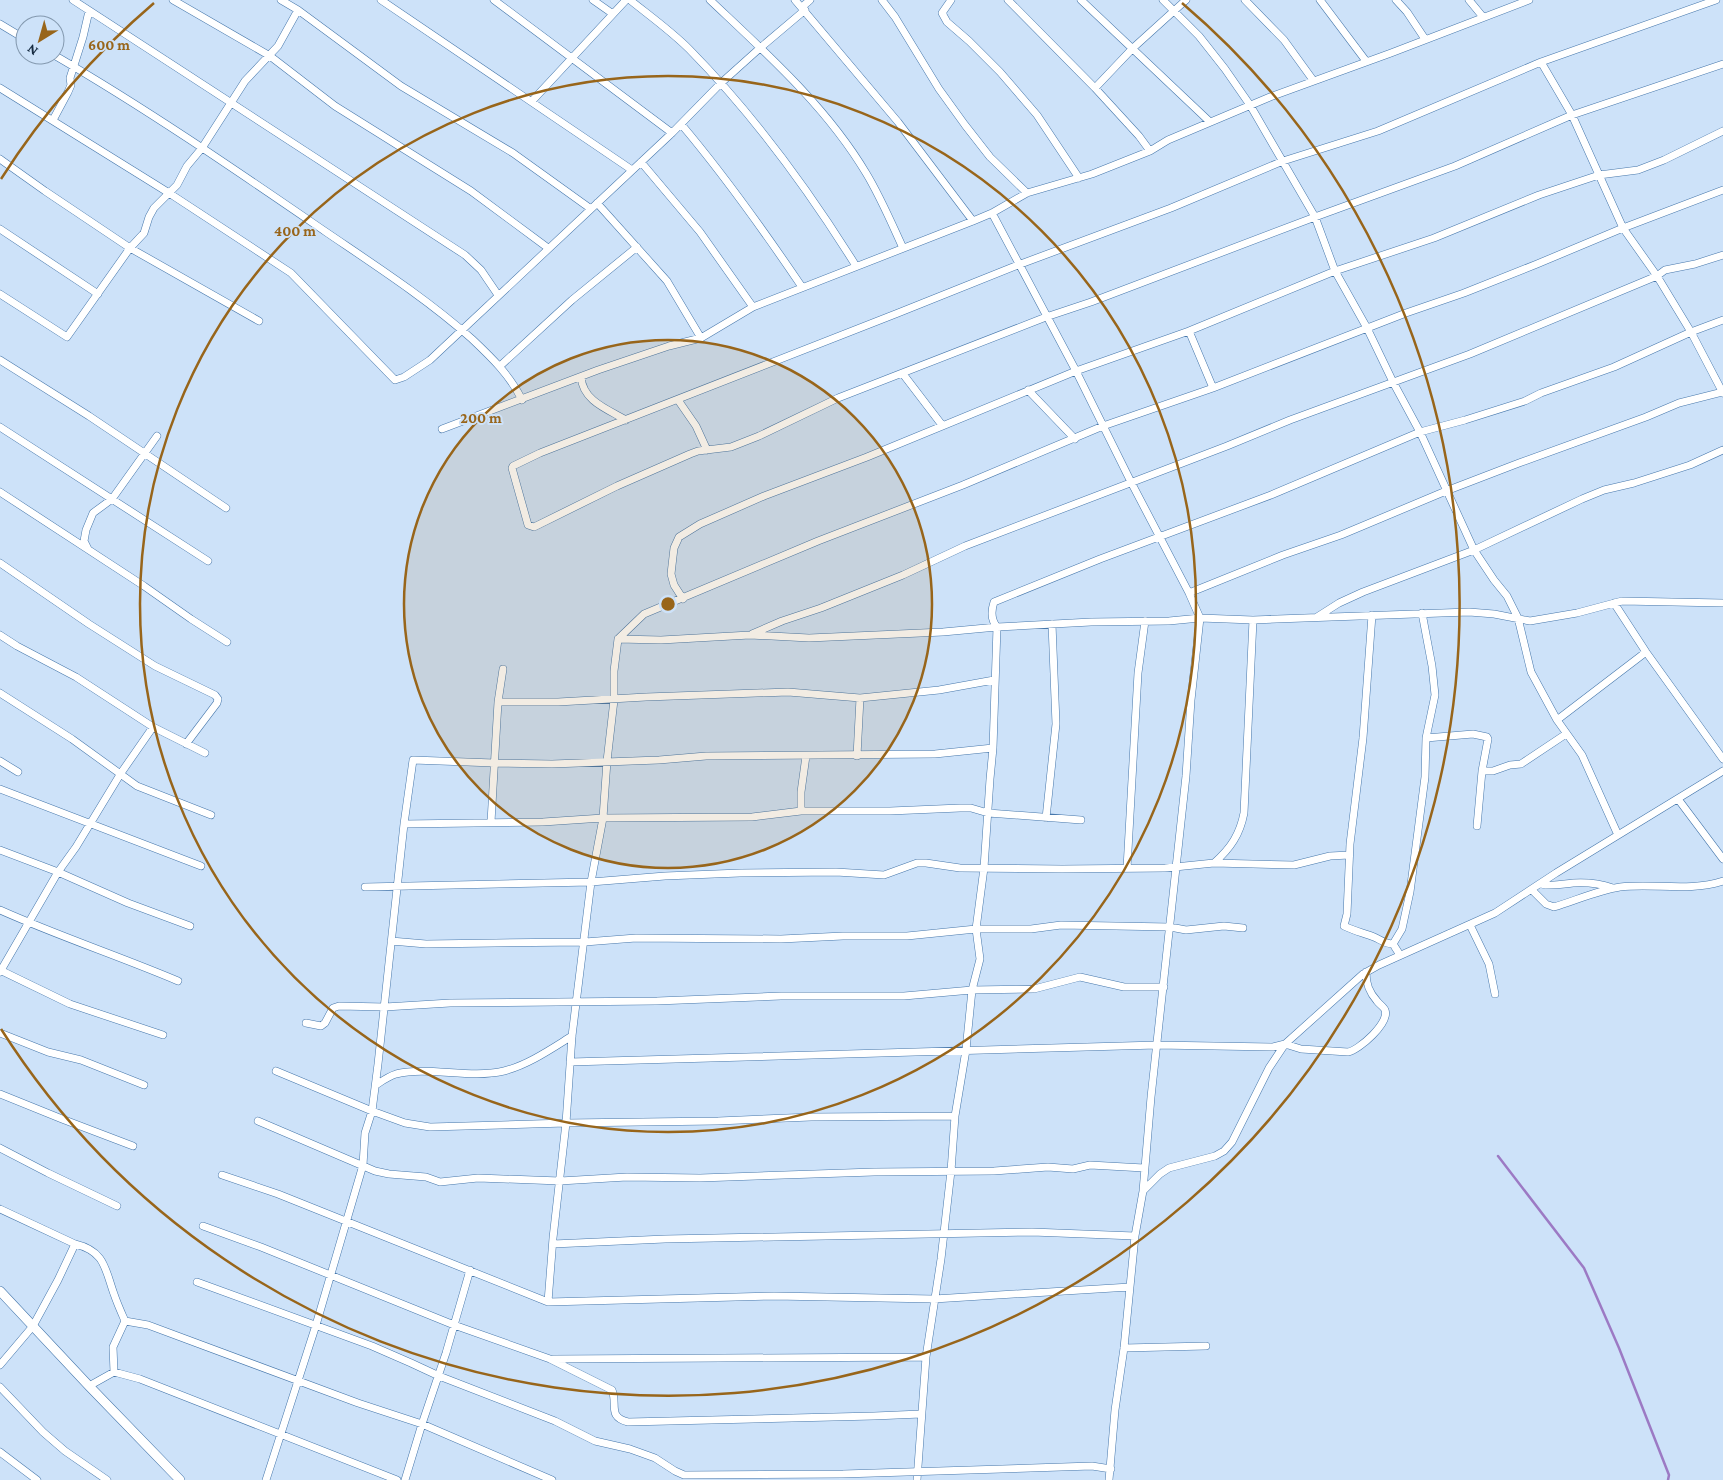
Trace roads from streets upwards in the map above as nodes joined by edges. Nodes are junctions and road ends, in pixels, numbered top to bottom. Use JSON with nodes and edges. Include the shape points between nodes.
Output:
{"nodes":[{"id":1,"x":73,"y":0,"type":"edge"},
{"id":2,"x":173,"y":0,"type":"edge"},
{"id":3,"x":281,"y":0,"type":"edge"},
{"id":4,"x":382,"y":0,"type":"edge"},
{"id":5,"x":494,"y":0,"type":"edge"},
{"id":6,"x":593,"y":0,"type":"edge"},
{"id":7,"x":626,"y":0,"type":"edge"},
{"id":8,"x":630,"y":0,"type":"edge"},
{"id":9,"x":710,"y":0,"type":"edge"},
{"id":10,"x":795,"y":0,"type":"edge"},
{"id":11,"x":810,"y":0,"type":"edge"},
{"id":12,"x":882,"y":0,"type":"edge"},
{"id":13,"x":951,"y":0,"type":"edge"},
{"id":14,"x":1008,"y":0,"type":"edge"},
{"id":15,"x":1081,"y":0,"type":"edge"},
{"id":16,"x":1163,"y":0,"type":"edge"},
{"id":17,"x":1186,"y":0,"type":"edge"},
{"id":18,"x":1245,"y":0,"type":"edge"},
{"id":19,"x":1320,"y":0,"type":"edge"},
{"id":20,"x":1396,"y":0,"type":"edge"},
{"id":21,"x":1469,"y":0,"type":"edge"},
{"id":22,"x":1529,"y":0,"type":"edge"},
{"id":23,"x":1716,"y":0,"type":"edge"},
{"id":24,"x":804,"y":8,"type":"junction"},
{"id":25,"x":298,"y":10,"type":"junction"},
{"id":26,"x":89,"y":11,"type":"junction"},
{"id":27,"x":1174,"y":11,"type":"junction"},
{"id":28,"x":613,"y":14,"type":"junction"},
{"id":29,"x":1484,"y":17,"type":"junction"},
{"id":30,"x":0,"y":24,"type":"edge"},
{"id":31,"x":15,"y":33,"type":"edge"},
{"id":32,"x":1426,"y":39,"type":"junction"},
{"id":33,"x":760,"y":48,"type":"junction"},
{"id":34,"x":1133,"y":48,"type":"junction"},
{"id":35,"x":270,"y":56,"type":"junction"},
{"id":36,"x":572,"y":56,"type":"junction"},
{"id":37,"x":1366,"y":61,"type":"junction"},
{"id":38,"x":65,"y":62,"type":"edge"},
{"id":39,"x":1540,"y":62,"type":"junction"},
{"id":40,"x":1723,"y":64,"type":"edge"},
{"id":41,"x":74,"y":67,"type":"junction"},
{"id":42,"x":1313,"y":80,"type":"junction"},
{"id":43,"x":721,"y":84,"type":"junction"},
{"id":44,"x":0,"y":88,"type":"edge"},
{"id":45,"x":1095,"y":88,"type":"junction"},
{"id":46,"x":532,"y":101,"type":"junction"},
{"id":47,"x":231,"y":103,"type":"junction"},
{"id":48,"x":1250,"y":106,"type":"junction"},
{"id":49,"x":1572,"y":115,"type":"junction"},
{"id":50,"x":52,"y":120,"type":"junction"},
{"id":51,"x":1210,"y":122,"type":"junction"},
{"id":52,"x":681,"y":124,"type":"junction"},
{"id":53,"x":1723,"y":131,"type":"edge"},
{"id":54,"x":672,"y":133,"type":"junction"},
{"id":55,"x":202,"y":148,"type":"junction"},
{"id":56,"x":1150,"y":151,"type":"junction"},
{"id":57,"x":0,"y":159,"type":"edge"},
{"id":58,"x":1283,"y":161,"type":"junction"},
{"id":59,"x":641,"y":162,"type":"junction"},
{"id":60,"x":632,"y":170,"type":"junction"},
{"id":61,"x":1599,"y":175,"type":"junction"},
{"id":62,"x":1079,"y":178,"type":"junction"},
{"id":63,"x":1723,"y":190,"type":"edge"},
{"id":64,"x":169,"y":193,"type":"junction"},
{"id":65,"x":1027,"y":194,"type":"junction"},
{"id":66,"x":594,"y":206,"type":"junction"},
{"id":67,"x":992,"y":213,"type":"junction"},
{"id":68,"x":1316,"y":217,"type":"junction"},
{"id":69,"x":973,"y":221,"type":"junction"},
{"id":70,"x":1623,"y":228,"type":"junction"},
{"id":71,"x":0,"y":230,"type":"edge"},
{"id":72,"x":637,"y":246,"type":"junction"},
{"id":73,"x":130,"y":248,"type":"junction"},
{"id":74,"x":548,"y":248,"type":"junction"},
{"id":75,"x":903,"y":248,"type":"junction"},
{"id":76,"x":1723,"y":255,"type":"edge"},
{"id":77,"x":1018,"y":264,"type":"junction"},
{"id":78,"x":856,"y":266,"type":"junction"},
{"id":79,"x":1336,"y":271,"type":"junction"},
{"id":80,"x":1657,"y":276,"type":"junction"},
{"id":81,"x":802,"y":287,"type":"junction"},
{"id":82,"x":0,"y":294,"type":"edge"},
{"id":83,"x":98,"y":294,"type":"junction"},
{"id":84,"x":498,"y":295,"type":"junction"},
{"id":85,"x":753,"y":307,"type":"junction"},
{"id":86,"x":1046,"y":317,"type":"junction"},
{"id":87,"x":1723,"y":320,"type":"edge"},
{"id":88,"x":259,"y":321,"type":"dead end"},
{"id":89,"x":1367,"y":328,"type":"junction"},
{"id":90,"x":461,"y":330,"type":"junction"},
{"id":91,"x":1189,"y":331,"type":"junction"},
{"id":92,"x":1691,"y":332,"type":"junction"},
{"id":93,"x":701,"y":338,"type":"junction"},
{"id":94,"x":0,"y":360,"type":"edge"},
{"id":95,"x":500,"y":366,"type":"junction"},
{"id":96,"x":1076,"y":370,"type":"junction"},
{"id":97,"x":903,"y":374,"type":"junction"},
{"id":98,"x":581,"y":377,"type":"junction"},
{"id":99,"x":1393,"y":382,"type":"junction"},
{"id":100,"x":1213,"y":388,"type":"junction"},
{"id":101,"x":1028,"y":390,"type":"junction"},
{"id":102,"x":1723,"y":393,"type":"edge"},
{"id":103,"x":522,"y":400,"type":"junction"},
{"id":104,"x":678,"y":400,"type":"junction"},
{"id":105,"x":626,"y":420,"type":"junction"},
{"id":106,"x":942,"y":425,"type":"junction"},
{"id":107,"x":1103,"y":426,"type":"junction"},
{"id":108,"x":0,"y":427,"type":"edge"},
{"id":109,"x":442,"y":430,"type":"dead end"},
{"id":110,"x":1420,"y":432,"type":"junction"},
{"id":111,"x":157,"y":436,"type":"dead end"},
{"id":112,"x":1075,"y":439,"type":"junction"},
{"id":113,"x":707,"y":450,"type":"junction"},
{"id":114,"x":1723,"y":450,"type":"edge"},
{"id":115,"x":144,"y":453,"type":"junction"},
{"id":116,"x":1130,"y":482,"type":"junction"},
{"id":117,"x":1446,"y":491,"type":"junction"},
{"id":118,"x":0,"y":492,"type":"edge"},
{"id":119,"x":112,"y":499,"type":"junction"},
{"id":120,"x":226,"y":508,"type":"dead end"},
{"id":121,"x":1159,"y":537,"type":"junction"},
{"id":122,"x":89,"y":550,"type":"junction"},
{"id":123,"x":1474,"y":550,"type":"junction"},
{"id":124,"x":208,"y":561,"type":"dead end"},
{"id":125,"x":0,"y":563,"type":"edge"},
{"id":126,"x":1189,"y":593,"type":"junction"},
{"id":127,"x":683,"y":599,"type":"junction"},
{"id":128,"x":1723,"y":602,"type":"edge"},
{"id":129,"x":1614,"y":603,"type":"junction"},
{"id":130,"x":1422,"y":613,"type":"junction"},
{"id":131,"x":1372,"y":615,"type":"junction"},
{"id":132,"x":1200,"y":618,"type":"junction"},
{"id":133,"x":1315,"y":618,"type":"junction"},
{"id":134,"x":1518,"y":618,"type":"junction"},
{"id":135,"x":1253,"y":620,"type":"junction"},
{"id":136,"x":1145,"y":621,"type":"junction"},
{"id":137,"x":1052,"y":624,"type":"junction"},
{"id":138,"x":996,"y":627,"type":"junction"},
{"id":139,"x":0,"y":635,"type":"edge"},
{"id":140,"x":750,"y":635,"type":"junction"},
{"id":141,"x":618,"y":640,"type":"junction"},
{"id":142,"x":227,"y":642,"type":"dead end"},
{"id":143,"x":1646,"y":652,"type":"junction"},
{"id":144,"x":503,"y":669,"type":"dead end"},
{"id":145,"x":994,"y":680,"type":"junction"},
{"id":146,"x":0,"y":693,"type":"edge"},
{"id":147,"x":860,"y":698,"type":"junction"},
{"id":148,"x":614,"y":700,"type":"junction"},
{"id":149,"x":498,"y":702,"type":"junction"},
{"id":150,"x":1557,"y":720,"type":"junction"},
{"id":151,"x":153,"y":727,"type":"junction"},
{"id":152,"x":1566,"y":734,"type":"junction"},
{"id":153,"x":1426,"y":738,"type":"junction"},
{"id":154,"x":186,"y":744,"type":"junction"},
{"id":155,"x":993,"y":748,"type":"junction"},
{"id":156,"x":205,"y":753,"type":"dead end"},
{"id":157,"x":806,"y":756,"type":"junction"},
{"id":158,"x":857,"y":756,"type":"junction"},
{"id":159,"x":1723,"y":759,"type":"edge"},
{"id":160,"x":0,"y":761,"type":"edge"},
{"id":161,"x":607,"y":761,"type":"junction"},
{"id":162,"x":494,"y":763,"type":"junction"},
{"id":163,"x":1482,"y":771,"type":"junction"},
{"id":164,"x":1723,"y":771,"type":"edge"},
{"id":165,"x":18,"y":772,"type":"dead end"},
{"id":166,"x":121,"y":773,"type":"junction"},
{"id":167,"x":0,"y":789,"type":"edge"},
{"id":168,"x":1678,"y":799,"type":"junction"},
{"id":169,"x":800,"y":811,"type":"junction"},
{"id":170,"x":988,"y":813,"type":"junction"},
{"id":171,"x":211,"y":815,"type":"dead end"},
{"id":172,"x":603,"y":818,"type":"junction"},
{"id":173,"x":1046,"y":818,"type":"junction"},
{"id":174,"x":1081,"y":820,"type":"dead end"},
{"id":175,"x":491,"y":822,"type":"junction"},
{"id":176,"x":90,"y":824,"type":"junction"},
{"id":177,"x":404,"y":824,"type":"junction"},
{"id":178,"x":1477,"y":826,"type":"dead end"},
{"id":179,"x":1618,"y":835,"type":"junction"},
{"id":180,"x":0,"y":850,"type":"edge"},
{"id":181,"x":1349,"y":855,"type":"junction"},
{"id":182,"x":1723,"y":859,"type":"edge"},
{"id":183,"x":1214,"y":862,"type":"junction"},
{"id":184,"x":201,"y":866,"type":"dead end"},
{"id":185,"x":984,"y":868,"type":"junction"},
{"id":186,"x":1126,"y":868,"type":"junction"},
{"id":187,"x":1176,"y":868,"type":"junction"},
{"id":188,"x":58,"y":872,"type":"junction"},
{"id":189,"x":1723,"y":881,"type":"edge"},
{"id":190,"x":591,"y":882,"type":"junction"},
{"id":191,"x":1541,"y":884,"type":"junction"},
{"id":192,"x":365,"y":887,"type":"dead end"},
{"id":193,"x":397,"y":887,"type":"junction"},
{"id":194,"x":1614,"y":888,"type":"junction"},
{"id":195,"x":1532,"y":890,"type":"junction"},
{"id":196,"x":0,"y":910,"type":"edge"},
{"id":197,"x":28,"y":923,"type":"junction"},
{"id":198,"x":1470,"y":925,"type":"junction"},
{"id":199,"x":190,"y":926,"type":"dead end"},
{"id":200,"x":1170,"y":928,"type":"junction"},
{"id":201,"x":1243,"y":928,"type":"dead end"},
{"id":202,"x":976,"y":929,"type":"junction"},
{"id":203,"x":391,"y":941,"type":"junction"},
{"id":204,"x":585,"y":942,"type":"junction"},
{"id":205,"x":1393,"y":944,"type":"junction"},
{"id":206,"x":1400,"y":955,"type":"junction"},
{"id":207,"x":0,"y":971,"type":"edge"},
{"id":208,"x":1366,"y":972,"type":"junction"},
{"id":209,"x":178,"y":980,"type":"dead end"},
{"id":210,"x":1164,"y":987,"type":"junction"},
{"id":211,"x":972,"y":990,"type":"junction"},
{"id":212,"x":1495,"y":994,"type":"dead end"},
{"id":213,"x":576,"y":1002,"type":"junction"},
{"id":214,"x":385,"y":1007,"type":"junction"},
{"id":215,"x":306,"y":1024,"type":"dead end"},
{"id":216,"x":0,"y":1033,"type":"edge"},
{"id":217,"x":163,"y":1035,"type":"dead end"},
{"id":218,"x":572,"y":1036,"type":"junction"},
{"id":219,"x":1285,"y":1044,"type":"junction"},
{"id":220,"x":1157,"y":1045,"type":"junction"},
{"id":221,"x":966,"y":1050,"type":"junction"},
{"id":222,"x":570,"y":1062,"type":"junction"},
{"id":223,"x":276,"y":1071,"type":"dead end"},
{"id":224,"x":144,"y":1085,"type":"dead end"},
{"id":225,"x":376,"y":1085,"type":"junction"},
{"id":226,"x":0,"y":1094,"type":"edge"},
{"id":227,"x":372,"y":1111,"type":"junction"},
{"id":228,"x":955,"y":1116,"type":"junction"},
{"id":229,"x":258,"y":1121,"type":"dead end"},
{"id":230,"x":566,"y":1123,"type":"junction"},
{"id":231,"x":133,"y":1146,"type":"dead end"},
{"id":232,"x":0,"y":1148,"type":"edge"},
{"id":233,"x":362,"y":1165,"type":"junction"},
{"id":234,"x":1144,"y":1168,"type":"junction"},
{"id":235,"x":951,"y":1171,"type":"junction"},
{"id":236,"x":222,"y":1176,"type":"dead end"},
{"id":237,"x":560,"y":1181,"type":"junction"},
{"id":238,"x":1143,"y":1191,"type":"junction"},
{"id":239,"x":117,"y":1206,"type":"dead end"},
{"id":240,"x":0,"y":1209,"type":"edge"},
{"id":241,"x":346,"y":1222,"type":"junction"},
{"id":242,"x":203,"y":1226,"type":"dead end"},
{"id":243,"x":943,"y":1234,"type":"junction"},
{"id":244,"x":1135,"y":1236,"type":"junction"},
{"id":245,"x":75,"y":1244,"type":"junction"},
{"id":246,"x":553,"y":1244,"type":"junction"},
{"id":247,"x":470,"y":1270,"type":"junction"},
{"id":248,"x":330,"y":1276,"type":"junction"},
{"id":249,"x":196,"y":1282,"type":"dead end"},
{"id":250,"x":1130,"y":1287,"type":"junction"},
{"id":251,"x":0,"y":1291,"type":"edge"},
{"id":252,"x":934,"y":1299,"type":"junction"},
{"id":253,"x":548,"y":1302,"type":"junction"},
{"id":254,"x":125,"y":1321,"type":"junction"},
{"id":255,"x":316,"y":1324,"type":"junction"},
{"id":256,"x":454,"y":1325,"type":"junction"},
{"id":257,"x":33,"y":1326,"type":"junction"},
{"id":258,"x":1206,"y":1346,"type":"dead end"},
{"id":259,"x":1124,"y":1348,"type":"junction"},
{"id":260,"x":926,"y":1357,"type":"junction"},
{"id":261,"x":550,"y":1359,"type":"junction"},
{"id":262,"x":0,"y":1365,"type":"edge"},
{"id":263,"x":114,"y":1372,"type":"junction"},
{"id":264,"x":439,"y":1376,"type":"junction"},
{"id":265,"x":298,"y":1380,"type":"junction"},
{"id":266,"x":89,"y":1386,"type":"junction"},
{"id":267,"x":0,"y":1387,"type":"edge"},
{"id":268,"x":921,"y":1414,"type":"junction"},
{"id":269,"x":422,"y":1424,"type":"junction"},
{"id":270,"x":280,"y":1434,"type":"junction"},
{"id":271,"x":0,"y":1452,"type":"edge"},
{"id":272,"x":1111,"y":1469,"type":"junction"},
{"id":273,"x":918,"y":1472,"type":"junction"},
{"id":274,"x":37,"y":1480,"type":"edge"},
{"id":275,"x":107,"y":1480,"type":"edge"},
{"id":276,"x":180,"y":1480,"type":"edge"},
{"id":277,"x":266,"y":1480,"type":"edge"},
{"id":278,"x":397,"y":1480,"type":"edge"},
{"id":279,"x":405,"y":1480,"type":"edge"},
{"id":280,"x":552,"y":1480,"type":"edge"},
{"id":281,"x":917,"y":1480,"type":"edge"},
{"id":282,"x":1109,"y":1480,"type":"edge"}],
"edges":[{"from":1,"to":26,"type":"street"},
{"from":2,"to":35,"type":"street"},
{"from":3,"to":25,"type":"street"},
{"from":4,"to":46,"type":"street"},
{"from":5,"to":36,"type":"street"},
{"from":6,"to":28,"type":"street"},
{"from":7,"to":28,"type":"street"},
{"from":8,"to":43,"type":"street","via":[[688,48]]},
{"from":9,"to":33,"type":"street"},
{"from":10,"to":24,"type":"street"},
{"from":11,"to":24,"type":"street"},
{"from":12,"to":65,"type":"street","via":[[965,125],[990,157]]},
{"from":13,"to":62,"type":"street","via":[[942,13],[947,22],[1000,72],[1036,115]]},
{"from":14,"to":45,"type":"street"},
{"from":15,"to":34,"type":"street"},
{"from":16,"to":27,"type":"street"},
{"from":17,"to":27,"type":"street"},
{"from":18,"to":42,"type":"street","via":[[1284,40]]},
{"from":19,"to":37,"type":"street"},
{"from":20,"to":32,"type":"street"},
{"from":21,"to":29,"type":"street"},
{"from":22,"to":29,"type":"street"},
{"from":23,"to":39,"type":"street"},
{"from":24,"to":33,"type":"street"},
{"from":24,"to":69,"type":"street","via":[[898,122]]},
{"from":25,"to":35,"type":"street"},
{"from":25,"to":66,"type":"street","via":[[401,86],[501,145]]},
{"from":26,"to":41,"type":"street"},
{"from":26,"to":47,"type":"street"},
{"from":27,"to":34,"type":"street"},
{"from":27,"to":48,"type":"street","via":[[1225,69]]},
{"from":28,"to":36,"type":"street"},
{"from":29,"to":32,"type":"street"},
{"from":30,"to":31,"type":"street"},
{"from":32,"to":37,"type":"street"},
{"from":33,"to":43,"type":"street"},
{"from":33,"to":75,"type":"street","via":[[832,125],[865,172]]},
{"from":34,"to":45,"type":"street"},
{"from":34,"to":51,"type":"street"},
{"from":35,"to":47,"type":"street","via":[[249,76]]},
{"from":35,"to":74,"type":"street","via":[[335,106],[471,191]]},
{"from":36,"to":46,"type":"street"},
{"from":36,"to":54,"type":"street"},
{"from":37,"to":42,"type":"street"},
{"from":38,"to":41,"type":"street"},
{"from":39,"to":49,"type":"street"},
{"from":39,"to":58,"type":"street","via":[[1378,131]]},
{"from":40,"to":49,"type":"street"},
{"from":41,"to":50,"type":"street","via":[[71,85]]},
{"from":41,"to":55,"type":"street"},
{"from":42,"to":48,"type":"street"},
{"from":43,"to":52,"type":"street"},
{"from":43,"to":78,"type":"street","via":[[743,107],[826,218]]},
{"from":44,"to":50,"type":"street"},
{"from":45,"to":56,"type":"street"},
{"from":46,"to":60,"type":"street"},
{"from":47,"to":55,"type":"street"},
{"from":47,"to":84,"type":"street","via":[[465,255],[482,270]]},
{"from":48,"to":51,"type":"street"},
{"from":48,"to":58,"type":"street"},
{"from":49,"to":61,"type":"street"},
{"from":49,"to":68,"type":"street","via":[[1455,166]]},
{"from":50,"to":64,"type":"street"},
{"from":51,"to":56,"type":"street"},
{"from":52,"to":54,"type":"street"},
{"from":52,"to":81,"type":"street","via":[[766,233]]},
{"from":53,"to":61,"type":"street","via":[[1638,170]]},
{"from":54,"to":59,"type":"street"},
{"from":55,"to":64,"type":"street"},
{"from":55,"to":90,"type":"street","via":[[423,299]]},
{"from":56,"to":62,"type":"street"},
{"from":57,"to":73,"type":"street"},
{"from":58,"to":68,"type":"street"},
{"from":58,"to":77,"type":"street","via":[[1171,208]]},
{"from":59,"to":60,"type":"street"},
{"from":59,"to":85,"type":"street","via":[[700,232]]},
{"from":60,"to":66,"type":"street"},
{"from":61,"to":70,"type":"street"},
{"from":61,"to":79,"type":"street","via":[[1539,195],[1434,238]]},
{"from":62,"to":65,"type":"street"},
{"from":63,"to":70,"type":"street"},
{"from":64,"to":73,"type":"street","via":[[154,208],[144,234]]},
{"from":64,"to":90,"type":"street","via":[[291,273],[395,380],[430,360]]},
{"from":65,"to":67,"type":"street"},
{"from":66,"to":72,"type":"street"},
{"from":66,"to":74,"type":"street"},
{"from":67,"to":69,"type":"street"},
{"from":67,"to":77,"type":"street"},
{"from":68,"to":79,"type":"street"},
{"from":68,"to":86,"type":"street"},
{"from":69,"to":75,"type":"street"},
{"from":70,"to":80,"type":"street"},
{"from":70,"to":89,"type":"street"},
{"from":71,"to":83,"type":"street"},
{"from":72,"to":93,"type":"street","via":[[667,281]]},
{"from":72,"to":95,"type":"street"},
{"from":73,"to":83,"type":"street"},
{"from":73,"to":88,"type":"street"},
{"from":74,"to":84,"type":"street"},
{"from":75,"to":78,"type":"street"},
{"from":76,"to":80,"type":"street","via":[[1665,270]]},
{"from":77,"to":86,"type":"street"},
{"from":77,"to":104,"type":"street"},
{"from":78,"to":81,"type":"street"},
{"from":79,"to":89,"type":"street"},
{"from":79,"to":91,"type":"street"},
{"from":80,"to":92,"type":"street"},
{"from":80,"to":99,"type":"street","via":[[1470,354]]},
{"from":81,"to":85,"type":"street"},
{"from":82,"to":83,"type":"street","via":[[67,337]]},
{"from":84,"to":90,"type":"street"},
{"from":85,"to":93,"type":"street"},
{"from":86,"to":96,"type":"street"},
{"from":86,"to":97,"type":"street"},
{"from":87,"to":92,"type":"street"},
{"from":89,"to":99,"type":"street"},
{"from":89,"to":100,"type":"street"},
{"from":90,"to":95,"type":"street"},
{"from":91,"to":96,"type":"street"},
{"from":91,"to":100,"type":"street"},
{"from":92,"to":102,"type":"street"},
{"from":92,"to":110,"type":"street","via":[[1525,401]]},
{"from":93,"to":98,"type":"street"},
{"from":94,"to":115,"type":"street"},
{"from":95,"to":103,"type":"street"},
{"from":96,"to":101,"type":"street"},
{"from":96,"to":107,"type":"street"},
{"from":97,"to":106,"type":"street"},
{"from":97,"to":113,"type":"street","via":[[838,398],[759,436],[730,447]]},
{"from":98,"to":103,"type":"street"},
{"from":98,"to":105,"type":"street","via":[[585,393],[591,400]]},
{"from":99,"to":110,"type":"street"},
{"from":99,"to":116,"type":"street"},
{"from":100,"to":107,"type":"street"},
{"from":101,"to":106,"type":"street"},
{"from":101,"to":112,"type":"street"},
{"from":102,"to":117,"type":"street","via":[[1679,403]]},
{"from":103,"to":109,"type":"street"},
{"from":104,"to":105,"type":"street"},
{"from":104,"to":113,"type":"street","via":[[696,426]]},
{"from":105,"to":113,"type":"street","via":[[513,466],[511,471],[528,525],[534,527],[641,475]]},
{"from":106,"to":127,"type":"street","via":[[764,496],[687,531],[679,537],[672,560],[674,585]]},
{"from":107,"to":112,"type":"street"},
{"from":107,"to":116,"type":"street"},
{"from":108,"to":119,"type":"street"},
{"from":110,"to":117,"type":"street"},
{"from":110,"to":121,"type":"street","via":[[1271,495]]},
{"from":111,"to":115,"type":"street"},
{"from":112,"to":127,"type":"street","via":[[818,541]]},
{"from":114,"to":123,"type":"street","via":[[1690,465],[1590,496]]},
{"from":115,"to":119,"type":"street"},
{"from":115,"to":120,"type":"street"},
{"from":116,"to":121,"type":"street"},
{"from":116,"to":140,"type":"street"},
{"from":117,"to":123,"type":"street"},
{"from":117,"to":126,"type":"street","via":[[1342,536],[1283,555]]},
{"from":118,"to":122,"type":"street"},
{"from":119,"to":122,"type":"street","via":[[94,514],[86,530],[84,542]]},
{"from":119,"to":124,"type":"street"},
{"from":121,"to":126,"type":"street"},
{"from":121,"to":138,"type":"street","via":[[996,601],[992,614]]},
{"from":122,"to":142,"type":"street"},
{"from":123,"to":133,"type":"street","via":[[1363,592]]},
{"from":123,"to":134,"type":"street","via":[[1507,596]]},
{"from":125,"to":154,"type":"street","via":[[155,666],[215,696],[217,703]]},
{"from":126,"to":132,"type":"street"},
{"from":127,"to":141,"type":"street","via":[[644,614]]},
{"from":128,"to":129,"type":"street"},
{"from":129,"to":134,"type":"street","via":[[1538,621]]},
{"from":129,"to":143,"type":"street"},
{"from":130,"to":131,"type":"street"},
{"from":130,"to":134,"type":"street","via":[[1469,612]]},
{"from":130,"to":153,"type":"street","via":[[1434,681]]},
{"from":131,"to":133,"type":"street"},
{"from":131,"to":181,"type":"street","via":[[1363,738]]},
{"from":132,"to":135,"type":"street"},
{"from":132,"to":136,"type":"street"},
{"from":132,"to":187,"type":"street"},
{"from":133,"to":135,"type":"street"},
{"from":134,"to":150,"type":"street","via":[[1532,672]]},
{"from":135,"to":183,"type":"street","via":[[1244,813],[1232,845]]},
{"from":136,"to":137,"type":"street"},
{"from":136,"to":186,"type":"street","via":[[1138,673]]},
{"from":137,"to":138,"type":"street"},
{"from":137,"to":173,"type":"street","via":[[1056,724]]},
{"from":138,"to":140,"type":"street","via":[[809,638]]},
{"from":138,"to":145,"type":"street"},
{"from":139,"to":151,"type":"street","via":[[76,677]]},
{"from":140,"to":141,"type":"street"},
{"from":141,"to":148,"type":"street"},
{"from":143,"to":150,"type":"street"},
{"from":143,"to":159,"type":"street"},
{"from":144,"to":149,"type":"street"},
{"from":145,"to":147,"type":"street","via":[[939,690]]},
{"from":145,"to":155,"type":"street"},
{"from":146,"to":166,"type":"street"},
{"from":147,"to":148,"type":"street","via":[[788,692]]},
{"from":147,"to":158,"type":"street"},
{"from":148,"to":149,"type":"street"},
{"from":148,"to":161,"type":"street"},
{"from":149,"to":162,"type":"street"},
{"from":150,"to":152,"type":"street"},
{"from":151,"to":154,"type":"street"},
{"from":151,"to":166,"type":"street"},
{"from":152,"to":163,"type":"street","via":[[1521,764]]},
{"from":152,"to":179,"type":"street","via":[[1582,755]]},
{"from":153,"to":163,"type":"street","via":[[1473,734],[1487,737]]},
{"from":153,"to":205,"type":"street","via":[[1425,777],[1410,892],[1402,929]]},
{"from":154,"to":156,"type":"street"},
{"from":155,"to":158,"type":"street","via":[[935,754]]},
{"from":155,"to":170,"type":"street"},
{"from":157,"to":158,"type":"street"},
{"from":157,"to":161,"type":"street","via":[[733,755]]},
{"from":157,"to":169,"type":"street"},
{"from":160,"to":165,"type":"street"},
{"from":161,"to":162,"type":"street"},
{"from":161,"to":172,"type":"street"},
{"from":162,"to":175,"type":"street"},
{"from":162,"to":177,"type":"street","via":[[413,760]]},
{"from":163,"to":178,"type":"street"},
{"from":164,"to":168,"type":"street"},
{"from":166,"to":171,"type":"street","via":[[137,786]]},
{"from":166,"to":176,"type":"street"},
{"from":167,"to":176,"type":"street"},
{"from":168,"to":179,"type":"street"},
{"from":168,"to":182,"type":"street"},
{"from":169,"to":170,"type":"street","via":[[890,812],[971,808]]},
{"from":169,"to":172,"type":"street","via":[[752,817]]},
{"from":170,"to":173,"type":"street"},
{"from":170,"to":185,"type":"street"},
{"from":172,"to":175,"type":"street"},
{"from":172,"to":190,"type":"street"},
{"from":173,"to":174,"type":"street"},
{"from":175,"to":177,"type":"street"},
{"from":176,"to":184,"type":"street"},
{"from":176,"to":188,"type":"street"},
{"from":177,"to":193,"type":"street"},
{"from":179,"to":191,"type":"street"},
{"from":180,"to":188,"type":"street"},
{"from":181,"to":183,"type":"street","via":[[1294,865]]},
{"from":181,"to":205,"type":"street","via":[[1344,926]]},
{"from":183,"to":187,"type":"street"},
{"from":185,"to":186,"type":"street"},
{"from":185,"to":190,"type":"street","via":[[926,862],[884,875],[740,873]]},
{"from":185,"to":202,"type":"street"},
{"from":186,"to":187,"type":"street"},
{"from":187,"to":200,"type":"street"},
{"from":188,"to":197,"type":"street"},
{"from":188,"to":199,"type":"street"},
{"from":189,"to":194,"type":"street","via":[[1687,888]]},
{"from":190,"to":193,"type":"street"},
{"from":190,"to":204,"type":"street"},
{"from":191,"to":194,"type":"street","via":[[1582,883]]},
{"from":191,"to":195,"type":"street"},
{"from":192,"to":193,"type":"street"},
{"from":193,"to":203,"type":"street"},
{"from":194,"to":195,"type":"street","via":[[1554,907],[1546,904]]},
{"from":195,"to":198,"type":"street"},
{"from":196,"to":197,"type":"street"},
{"from":197,"to":207,"type":"street"},
{"from":197,"to":209,"type":"street"},
{"from":198,"to":206,"type":"street"},
{"from":198,"to":212,"type":"street","via":[[1488,964]]},
{"from":200,"to":201,"type":"street"},
{"from":200,"to":202,"type":"street","via":[[1061,925],[1031,930]]},
{"from":200,"to":210,"type":"street"},
{"from":202,"to":204,"type":"street","via":[[907,936],[636,938]]},
{"from":202,"to":211,"type":"street","via":[[980,959]]},
{"from":203,"to":204,"type":"street","via":[[426,944]]},
{"from":203,"to":214,"type":"street"},
{"from":204,"to":213,"type":"street"},
{"from":205,"to":206,"type":"street"},
{"from":206,"to":208,"type":"street"},
{"from":207,"to":217,"type":"street","via":[[70,1004]]},
{"from":208,"to":219,"type":"street"},
{"from":208,"to":219,"type":"street","via":[[1368,987],[1385,1010],[1383,1022],[1371,1036],[1348,1052],[1301,1049]]},
{"from":210,"to":211,"type":"street","via":[[1124,987],[1080,977],[1034,989]]},
{"from":210,"to":220,"type":"street"},
{"from":211,"to":213,"type":"street","via":[[904,996]]},
{"from":211,"to":221,"type":"street"},
{"from":213,"to":214,"type":"street"},
{"from":213,"to":218,"type":"street"},
{"from":214,"to":215,"type":"street","via":[[333,1008],[320,1026]]},
{"from":214,"to":225,"type":"street"},
{"from":216,"to":224,"type":"street"},
{"from":218,"to":222,"type":"street"},
{"from":218,"to":225,"type":"street","via":[[535,1058],[504,1071],[468,1074],[409,1072],[394,1075]]},
{"from":219,"to":220,"type":"street","via":[[1273,1047]]},
{"from":219,"to":238,"type":"street","via":[[1224,1151],[1169,1168]]},
{"from":220,"to":221,"type":"street"},
{"from":220,"to":234,"type":"street"},
{"from":221,"to":222,"type":"street"},
{"from":221,"to":228,"type":"street"},
{"from":222,"to":230,"type":"street"},
{"from":223,"to":227,"type":"street"},
{"from":225,"to":227,"type":"street"},
{"from":226,"to":231,"type":"street"},
{"from":227,"to":230,"type":"street","via":[[404,1123],[430,1127]]},
{"from":227,"to":233,"type":"street","via":[[365,1133]]},
{"from":228,"to":230,"type":"street"},
{"from":228,"to":235,"type":"street"},
{"from":229,"to":233,"type":"street"},
{"from":230,"to":237,"type":"street"},
{"from":232,"to":239,"type":"street"},
{"from":233,"to":237,"type":"street","via":[[389,1174],[440,1182],[478,1178]]},
{"from":233,"to":241,"type":"street"},
{"from":234,"to":235,"type":"street","via":[[1090,1165]]},
{"from":234,"to":238,"type":"street"},
{"from":235,"to":237,"type":"street"},
{"from":235,"to":243,"type":"street"},
{"from":236,"to":241,"type":"street","via":[[278,1194]]},
{"from":237,"to":246,"type":"street"},
{"from":238,"to":244,"type":"street"},
{"from":240,"to":245,"type":"street"},
{"from":241,"to":247,"type":"street"},
{"from":241,"to":248,"type":"street"},
{"from":242,"to":248,"type":"street"},
{"from":243,"to":244,"type":"street","via":[[1032,1232]]},
{"from":243,"to":246,"type":"street"},
{"from":243,"to":252,"type":"street"},
{"from":244,"to":250,"type":"street"},
{"from":245,"to":254,"type":"street","via":[[89,1247],[102,1260]]},
{"from":245,"to":257,"type":"street"},
{"from":246,"to":253,"type":"street"},
{"from":247,"to":253,"type":"street"},
{"from":247,"to":256,"type":"street"},
{"from":248,"to":255,"type":"street"},
{"from":248,"to":256,"type":"street"},
{"from":249,"to":255,"type":"street"},
{"from":250,"to":252,"type":"street"},
{"from":250,"to":259,"type":"street"},
{"from":251,"to":257,"type":"street"},
{"from":252,"to":253,"type":"street","via":[[774,1296]]},
{"from":252,"to":260,"type":"street"},
{"from":254,"to":263,"type":"street","via":[[113,1348]]},
{"from":254,"to":265,"type":"street","via":[[148,1325]]},
{"from":255,"to":264,"type":"street"},
{"from":255,"to":265,"type":"street"},
{"from":256,"to":261,"type":"street"},
{"from":256,"to":264,"type":"street"},
{"from":257,"to":262,"type":"street"},
{"from":257,"to":266,"type":"street"},
{"from":258,"to":259,"type":"street"},
{"from":259,"to":272,"type":"street","via":[[1116,1395]]},
{"from":260,"to":261,"type":"street"},
{"from":260,"to":268,"type":"street"},
{"from":261,"to":268,"type":"street","via":[[612,1390],[616,1416],[628,1422]]},
{"from":263,"to":266,"type":"street"},
{"from":263,"to":270,"type":"street"},
{"from":264,"to":269,"type":"street"},
{"from":264,"to":273,"type":"street","via":[[555,1421],[595,1441],[655,1458],[684,1475]]},
{"from":265,"to":269,"type":"street"},
{"from":265,"to":270,"type":"street"},
{"from":266,"to":276,"type":"street"},
{"from":267,"to":275,"type":"street","via":[[64,1451]]},
{"from":268,"to":273,"type":"street"},
{"from":269,"to":279,"type":"street"},
{"from":269,"to":280,"type":"street"},
{"from":270,"to":277,"type":"street"},
{"from":270,"to":278,"type":"street"},
{"from":271,"to":274,"type":"street"},
{"from":272,"to":273,"type":"street","via":[[1092,1466]]},
{"from":272,"to":282,"type":"street"},
{"from":273,"to":281,"type":"street"}]}
